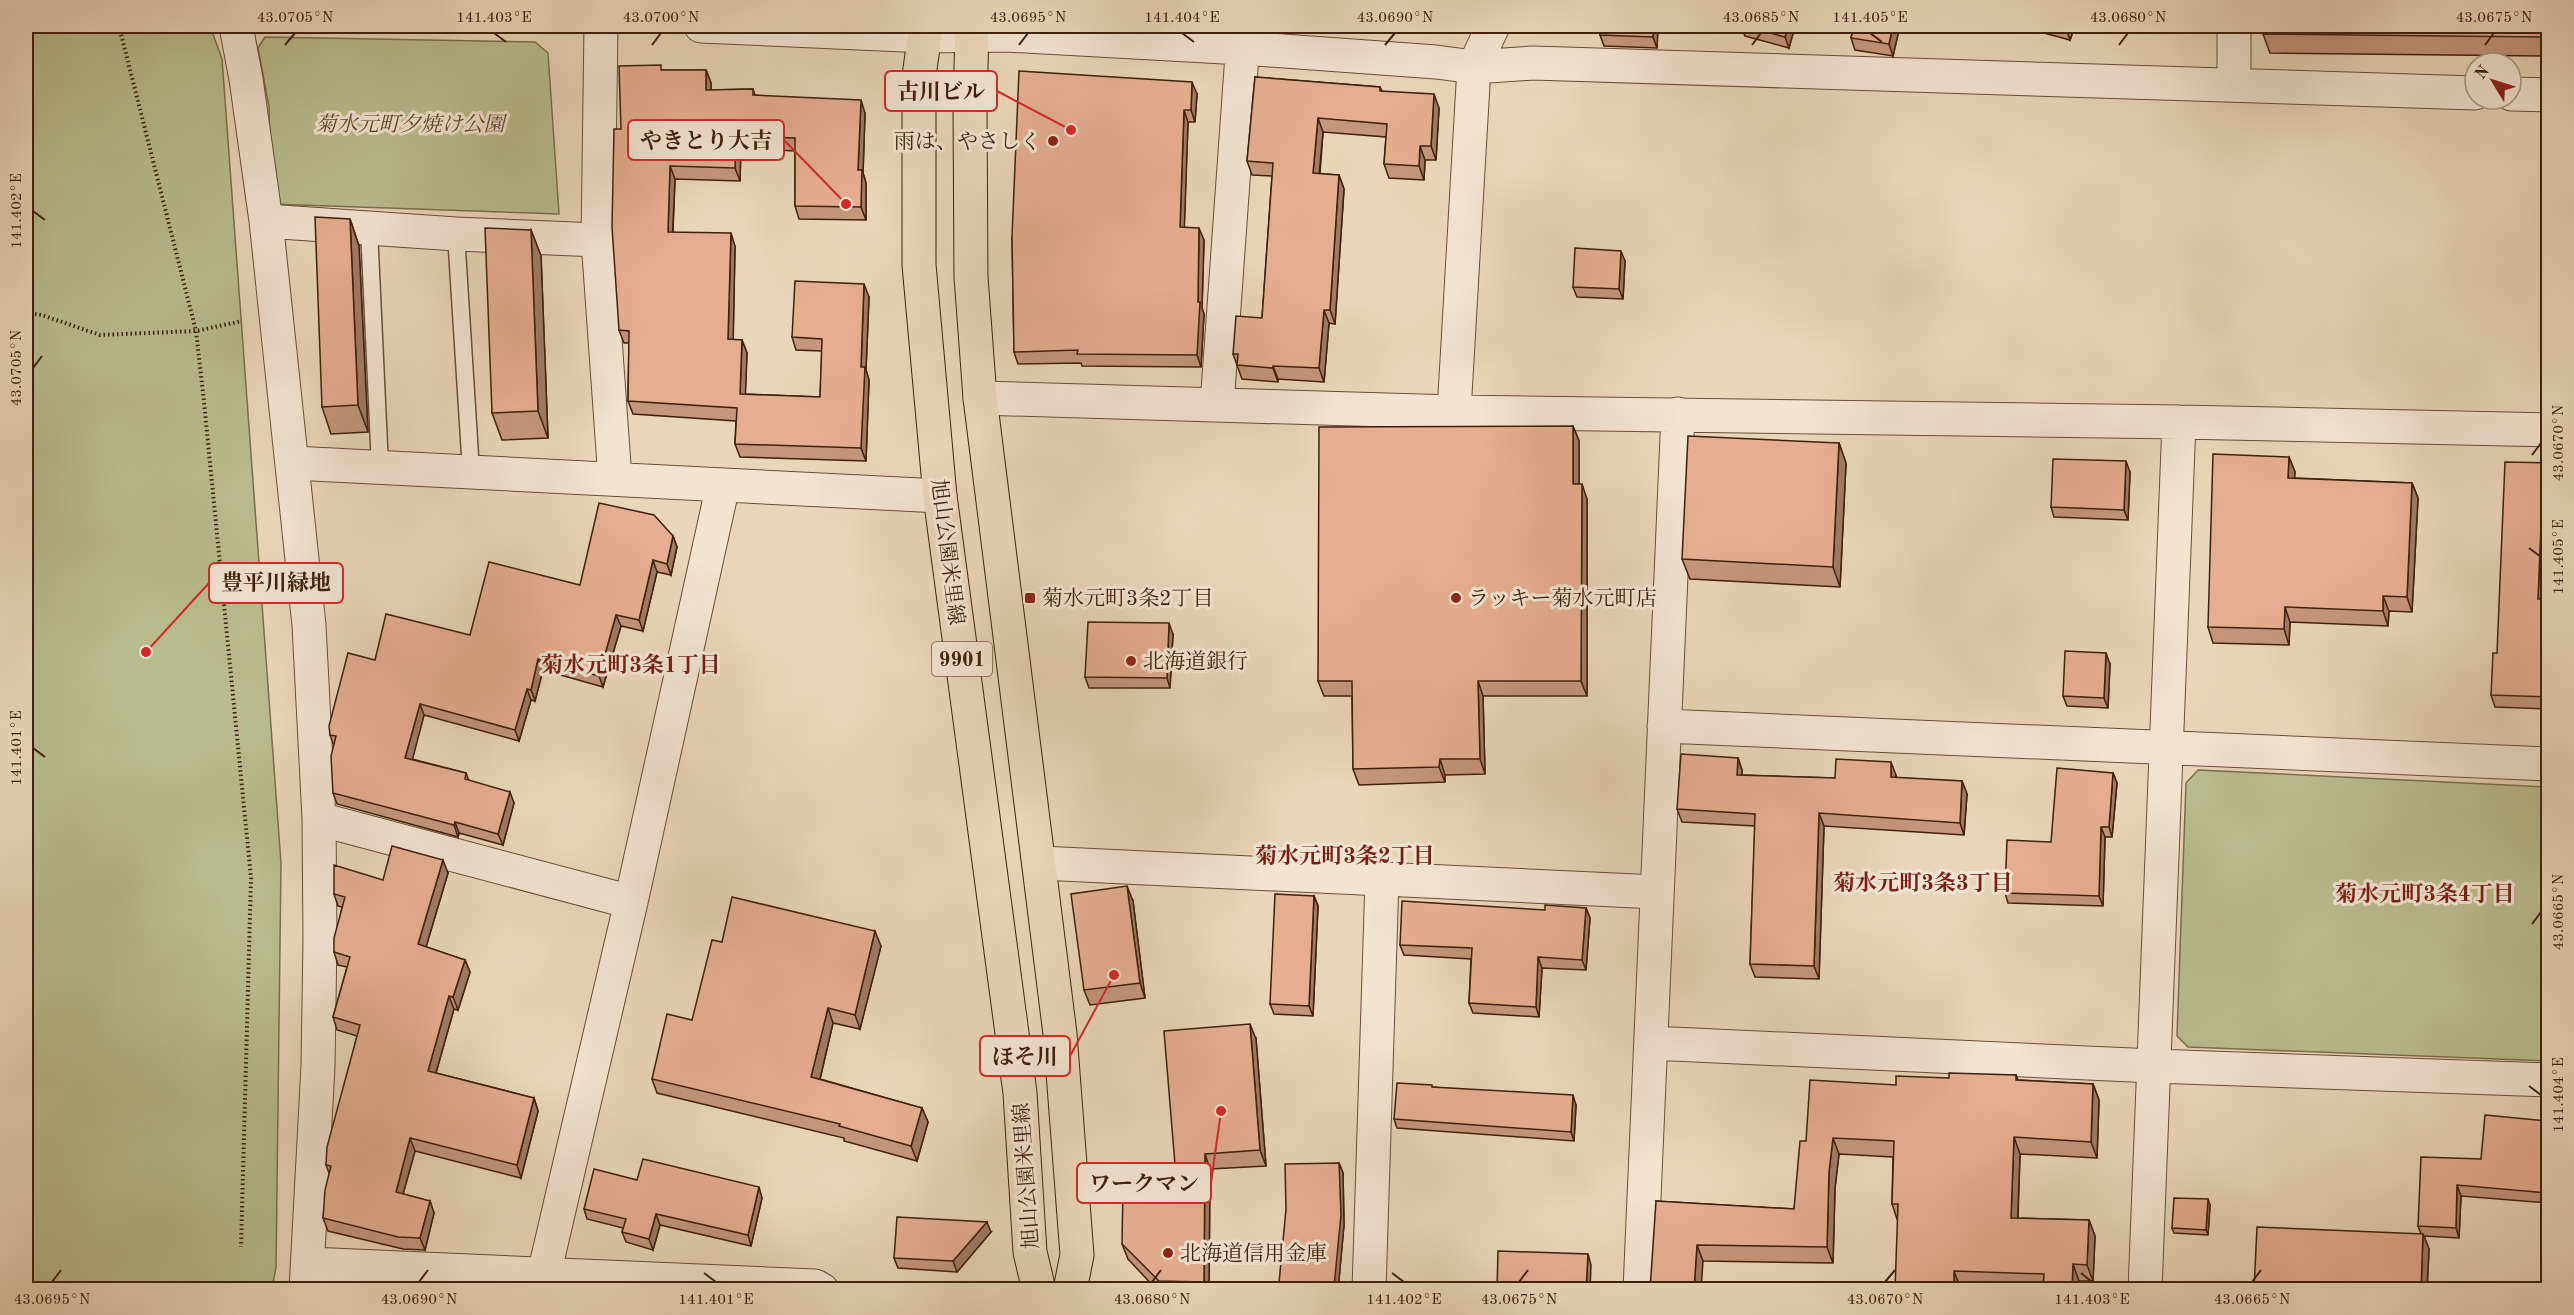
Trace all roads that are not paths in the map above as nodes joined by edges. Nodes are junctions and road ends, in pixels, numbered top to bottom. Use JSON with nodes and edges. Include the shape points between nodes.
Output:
{"nodes":[{"id":1,"x":236,"y":26,"type":"edge"},
{"id":2,"x":601,"y":26,"type":"edge"},
{"id":3,"x":701,"y":26,"type":"edge"},
{"id":4,"x":1493,"y":26,"type":"edge"},
{"id":5,"x":2234,"y":26,"type":"edge"},
{"id":6,"x":800,"y":28,"type":"edge"},
{"id":7,"x":926,"y":31,"type":"edge"},
{"id":8,"x":972,"y":31,"type":"edge"},
{"id":9,"x":1243,"y":37,"type":"edge"},
{"id":10,"x":1474,"y":67,"type":"junction"},
{"id":11,"x":2234,"y":85,"type":"junction"},
{"id":12,"x":2463,"y":93,"type":"edge"},
{"id":13,"x":2523,"y":94,"type":"edge"},
{"id":14,"x":2548,"y":95,"type":"edge"},
{"id":15,"x":266,"y":221,"type":"junction"},
{"id":16,"x":369,"y":229,"type":"junction"},
{"id":17,"x":456,"y":234,"type":"junction"},
{"id":18,"x":598,"y":240,"type":"junction"},
{"id":19,"x":980,"y":398,"type":"junction"},
{"id":20,"x":1217,"y":405,"type":"junction"},
{"id":21,"x":1454,"y":412,"type":"junction"},
{"id":22,"x":1678,"y":414,"type":"junction"},
{"id":23,"x":2179,"y":422,"type":"junction"},
{"id":24,"x":2548,"y":430,"type":"edge"},
{"id":25,"x":293,"y":462,"type":"junction"},
{"id":26,"x":381,"y":466,"type":"junction"},
{"id":27,"x":471,"y":471,"type":"junction"},
{"id":28,"x":615,"y":479,"type":"junction"},
{"id":29,"x":723,"y":485,"type":"junction"},
{"id":30,"x":940,"y":496,"type":"junction"},
{"id":31,"x":1664,"y":726,"type":"junction"},
{"id":32,"x":2166,"y":746,"type":"junction"},
{"id":33,"x":2548,"y":764,"type":"edge"},
{"id":34,"x":319,"y":819,"type":"junction"},
{"id":35,"x":1040,"y":863,"type":"junction"},
{"id":36,"x":1382,"y":879,"type":"junction"},
{"id":37,"x":1657,"y":891,"type":"junction"},
{"id":38,"x":632,"y":902,"type":"junction"},
{"id":39,"x":1651,"y":1043,"type":"junction"},
{"id":40,"x":2154,"y":1066,"type":"junction"},
{"id":41,"x":2548,"y":1080,"type":"edge"},
{"id":42,"x":544,"y":1274,"type":"junction"},
{"id":43,"x":307,"y":1277,"type":"edge"},
{"id":44,"x":822,"y":1290,"type":"edge"},
{"id":45,"x":1039,"y":1290,"type":"edge"},
{"id":46,"x":1070,"y":1290,"type":"edge"},
{"id":47,"x":1369,"y":1290,"type":"edge"},
{"id":48,"x":1640,"y":1290,"type":"edge"},
{"id":49,"x":2145,"y":1290,"type":"edge"}],
"edges":[{"from":1,"to":15,"type":"street"},
{"from":2,"to":18,"type":"street"},
{"from":3,"to":6,"type":"street"},
{"from":4,"to":10,"type":"street"},
{"from":5,"to":11,"type":"street"},
{"from":6,"to":7,"type":"street"},
{"from":7,"to":8,"type":"street"},
{"from":7,"to":30,"type":"main road","name":"旭山公園米里線","number":"9901","via":[[919,76],[919,265]]},
{"from":8,"to":9,"type":"street","via":[[1006,35]]},
{"from":8,"to":19,"type":"main road","number":"9901","via":[[971,277]]},
{"from":9,"to":10,"type":"street"},
{"from":9,"to":20,"type":"street"},
{"from":10,"to":11,"type":"street","via":[[1533,63]]},
{"from":10,"to":21,"type":"street"},
{"from":11,"to":12,"type":"street"},
{"from":13,"to":14,"type":"street"},
{"from":15,"to":16,"type":"street"},
{"from":15,"to":25,"type":"street"},
{"from":16,"to":17,"type":"street"},
{"from":16,"to":26,"type":"lane"},
{"from":17,"to":18,"type":"street"},
{"from":17,"to":27,"type":"lane"},
{"from":18,"to":28,"type":"street"},
{"from":19,"to":20,"type":"street"},
{"from":19,"to":35,"type":"main road","number":"9901"},
{"from":20,"to":21,"type":"street"},
{"from":21,"to":22,"type":"street"},
{"from":22,"to":23,"type":"street"},
{"from":22,"to":31,"type":"street"},
{"from":23,"to":24,"type":"street"},
{"from":23,"to":32,"type":"street"},
{"from":25,"to":26,"type":"street"},
{"from":25,"to":34,"type":"street","via":[[309,625]]},
{"from":26,"to":27,"type":"street"},
{"from":27,"to":28,"type":"street"},
{"from":28,"to":29,"type":"street"},
{"from":29,"to":30,"type":"street"},
{"from":29,"to":38,"type":"street"},
{"from":30,"to":45,"type":"main road","name":"旭山公園米里線","number":"9901","via":[[1020,1093],[1030,1252]]},
{"from":31,"to":32,"type":"street"},
{"from":31,"to":37,"type":"street"},
{"from":32,"to":33,"type":"street"},
{"from":32,"to":40,"type":"street"},
{"from":34,"to":38,"type":"street"},
{"from":34,"to":43,"type":"street","via":[[318,1066]]},
{"from":35,"to":36,"type":"street"},
{"from":35,"to":46,"type":"main road","number":"9901","via":[[1060,1034],[1077,1255]]},
{"from":36,"to":37,"type":"street"},
{"from":36,"to":47,"type":"street"},
{"from":37,"to":39,"type":"street"},
{"from":38,"to":42,"type":"street"},
{"from":39,"to":40,"type":"street"},
{"from":39,"to":48,"type":"street"},
{"from":40,"to":41,"type":"street"},
{"from":40,"to":49,"type":"street"},
{"from":42,"to":43,"type":"street"},
{"from":42,"to":44,"type":"street","via":[[815,1286]]}]}
